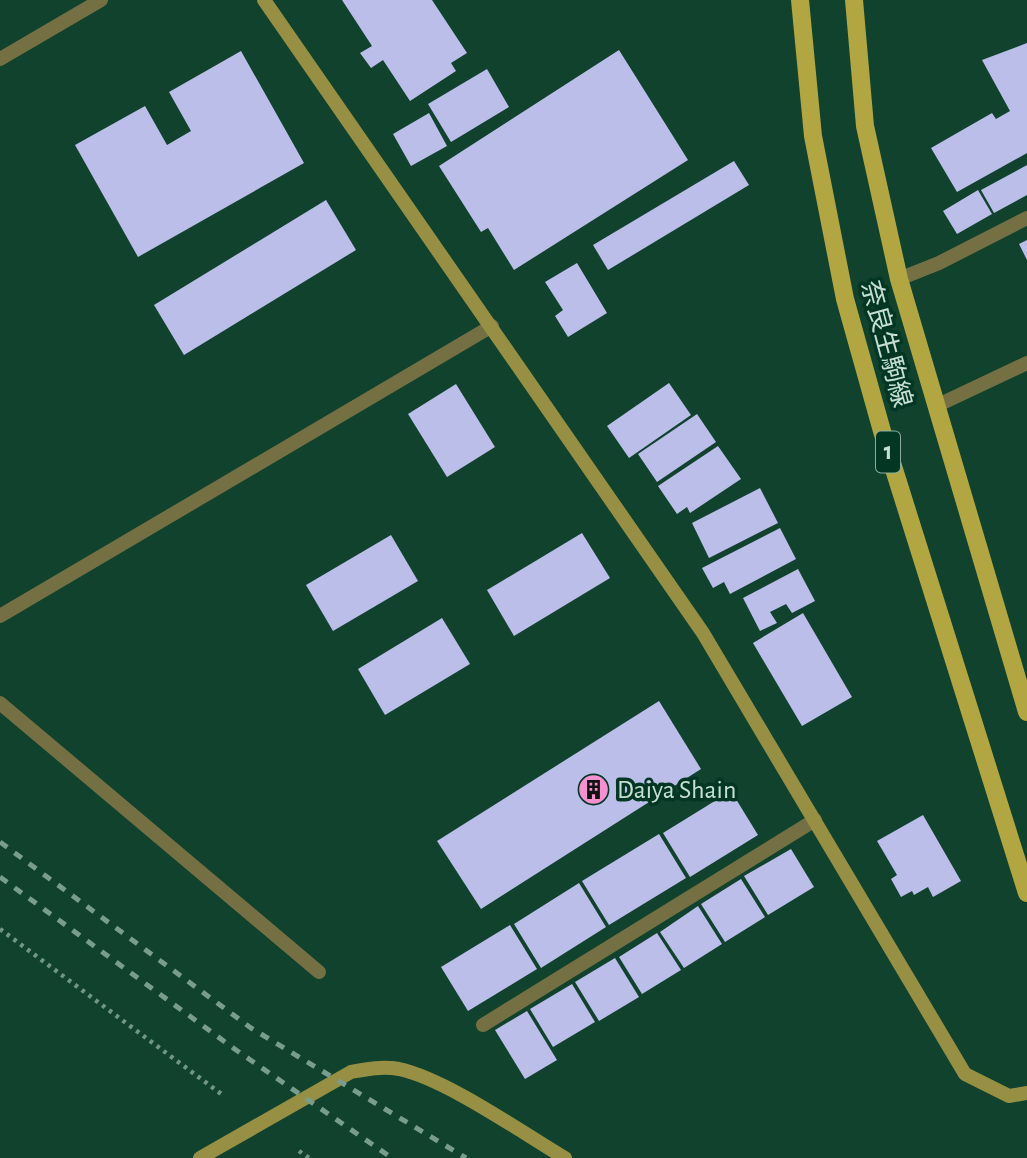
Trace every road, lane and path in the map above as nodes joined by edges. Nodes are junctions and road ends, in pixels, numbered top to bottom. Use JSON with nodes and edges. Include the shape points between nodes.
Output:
{"nodes":[{"id":1,"x":101,"y":0,"type":"edge"},
{"id":2,"x":264,"y":0,"type":"edge"},
{"id":3,"x":800,"y":0,"type":"edge"},
{"id":4,"x":854,"y":0,"type":"edge"},
{"id":5,"x":0,"y":59,"type":"edge"},
{"id":6,"x":1027,"y":218,"type":"edge"},
{"id":7,"x":899,"y":279,"type":"junction"},
{"id":8,"x":492,"y":326,"type":"junction"},
{"id":9,"x":1027,"y":363,"type":"edge"},
{"id":10,"x":936,"y":406,"type":"junction"},
{"id":11,"x":0,"y":616,"type":"edge"},
{"id":12,"x":0,"y":703,"type":"edge"},
{"id":13,"x":1027,"y":712,"type":"edge"},
{"id":14,"x":815,"y":820,"type":"junction"},
{"id":15,"x":1027,"y":892,"type":"edge"},
{"id":16,"x":0,"y":929,"type":"edge"},
{"id":17,"x":319,"y":972,"type":"dead end"},
{"id":18,"x":483,"y":1025,"type":"dead end"},
{"id":19,"x":1027,"y":1093,"type":"edge"},
{"id":20,"x":224,"y":1096,"type":"dead end"},
{"id":21,"x":299,"y":1151,"type":"dead end"},
{"id":22,"x":200,"y":1158,"type":"edge"},
{"id":23,"x":309,"y":1158,"type":"edge"},
{"id":24,"x":565,"y":1158,"type":"edge"}],
"edges":[{"from":1,"to":5,"type":"street"},
{"from":2,"to":8,"type":"street"},
{"from":3,"to":15,"type":"main road","name":"奈良生駒線","number":"1","via":[[813,136],[845,299]]},
{"from":4,"to":7,"type":"main road","name":"奈良生駒線","via":[[865,126]]},
{"from":6,"to":7,"type":"street"},
{"from":7,"to":10,"type":"main road","name":"奈良生駒線"},
{"from":8,"to":11,"type":"street"},
{"from":8,"to":14,"type":"street","via":[[703,633]]},
{"from":9,"to":10,"type":"street"},
{"from":10,"to":13,"type":"main road","name":"奈良生駒線"},
{"from":12,"to":17,"type":"street"},
{"from":14,"to":18,"type":"street"},
{"from":14,"to":19,"type":"street","via":[[965,1074],[1009,1096]]},
{"from":16,"to":20,"type":"path"},
{"from":21,"to":23,"type":"path"},
{"from":22,"to":24,"type":"street","via":[[351,1072],[377,1068],[398,1069],[431,1080]]}]}
